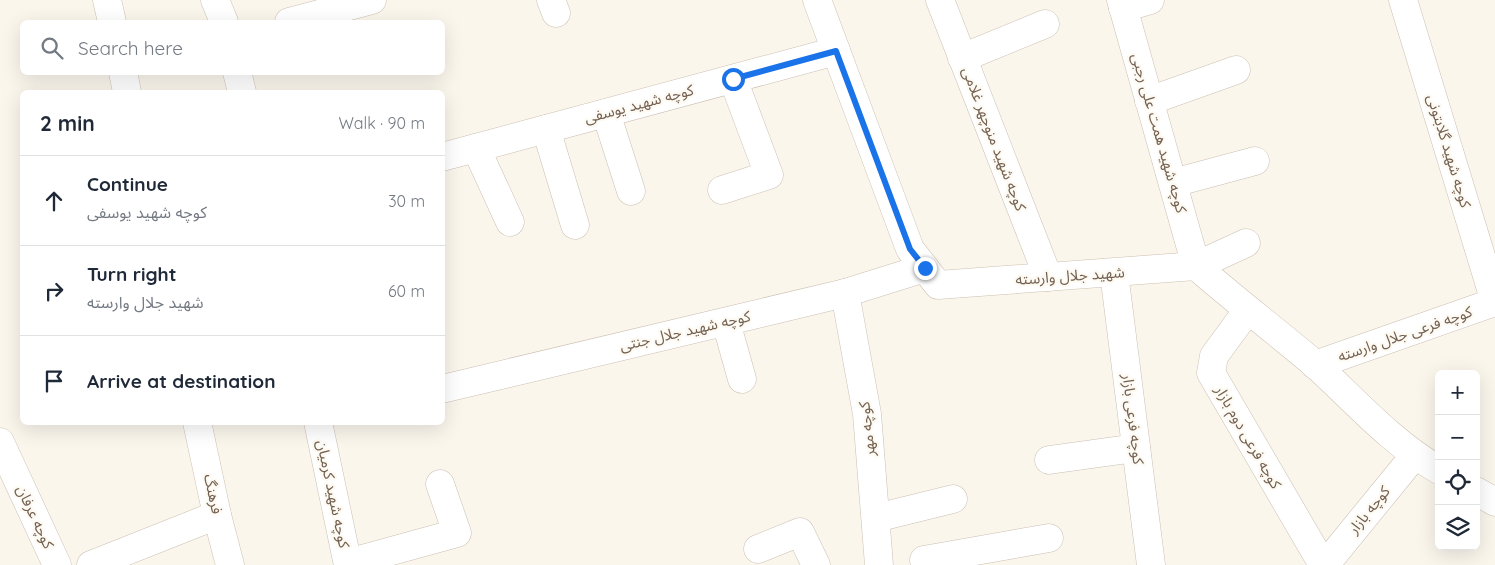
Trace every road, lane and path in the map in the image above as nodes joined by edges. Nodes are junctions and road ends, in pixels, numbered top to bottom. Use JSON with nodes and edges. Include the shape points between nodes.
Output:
{"nodes":[{"id":1,"x":107,"y":0,"type":"edge"},
{"id":2,"x":215,"y":0,"type":"edge"},
{"id":3,"x":372,"y":0,"type":"edge"},
{"id":4,"x":816,"y":0,"type":"edge"},
{"id":5,"x":940,"y":0,"type":"edge"},
{"id":6,"x":1150,"y":0,"type":"edge"},
{"id":7,"x":1403,"y":0,"type":"edge"},
{"id":8,"x":1122,"y":4,"type":"edge"},
{"id":9,"x":112,"y":20,"type":"edge"},
{"id":10,"x":223,"y":20,"type":"edge"},
{"id":11,"x":297,"y":20,"type":"edge"},
{"id":12,"x":1045,"y":24,"type":"dead end"},
{"id":13,"x":836,"y":51,"type":"junction"},
{"id":14,"x":962,"y":58,"type":"junction"},
{"id":15,"x":1236,"y":70,"type":"dead end"},
{"id":16,"x":124,"y":75,"type":"edge"},
{"id":17,"x":239,"y":75,"type":"edge"},
{"id":18,"x":733,"y":79,"type":"junction"},
{"id":19,"x":127,"y":90,"type":"edge"},
{"id":20,"x":242,"y":90,"type":"edge"},
{"id":21,"x":1149,"y":100,"type":"junction"},
{"id":22,"x":606,"y":113,"type":"junction"},
{"id":23,"x":546,"y":129,"type":"junction"},
{"id":24,"x":476,"y":148,"type":"junction"},
{"id":25,"x":445,"y":156,"type":"edge"},
{"id":26,"x":1255,"y":161,"type":"dead end"},
{"id":27,"x":1173,"y":184,"type":"junction"},
{"id":28,"x":722,"y":190,"type":"dead end"},
{"id":29,"x":631,"y":191,"type":"dead end"},
{"id":30,"x":510,"y":222,"type":"dead end"},
{"id":31,"x":574,"y":225,"type":"dead end"},
{"id":32,"x":1246,"y":243,"type":"dead end"},
{"id":33,"x":1196,"y":266,"type":"junction"},
{"id":34,"x":925,"y":268,"type":"junction"},
{"id":35,"x":1114,"y":273,"type":"junction"},
{"id":36,"x":1048,"y":277,"type":"junction"},
{"id":37,"x":845,"y":294,"type":"junction"},
{"id":38,"x":1495,"y":302,"type":"edge"},
{"id":39,"x":1247,"y":310,"type":"junction"},
{"id":40,"x":726,"y":322,"type":"junction"},
{"id":41,"x":1315,"y":365,"type":"junction"},
{"id":42,"x":742,"y":379,"type":"dead end"},
{"id":43,"x":445,"y":388,"type":"edge"},
{"id":44,"x":198,"y":425,"type":"edge"},
{"id":45,"x":319,"y":425,"type":"edge"},
{"id":46,"x":0,"y":442,"type":"edge"},
{"id":47,"x":1136,"y":448,"type":"junction"},
{"id":48,"x":1414,"y":456,"type":"junction"},
{"id":49,"x":1049,"y":460,"type":"dead end"},
{"id":50,"x":1435,"y":468,"type":"edge"},
{"id":51,"x":440,"y":484,"type":"dead end"},
{"id":52,"x":1480,"y":493,"type":"edge"},
{"id":53,"x":952,"y":499,"type":"dead end"},
{"id":54,"x":1495,"y":502,"type":"edge"},
{"id":55,"x":217,"y":515,"type":"junction"},
{"id":56,"x":876,"y":518,"type":"junction"},
{"id":57,"x":1049,"y":538,"type":"dead end"},
{"id":58,"x":758,"y":549,"type":"dead end"},
{"id":59,"x":873,"y":563,"type":"edge"},
{"id":60,"x":348,"y":564,"type":"edge"},
{"id":61,"x":57,"y":565,"type":"edge"},
{"id":62,"x":91,"y":565,"type":"edge"},
{"id":63,"x":230,"y":565,"type":"edge"},
{"id":64,"x":816,"y":565,"type":"edge"},
{"id":65,"x":926,"y":565,"type":"edge"},
{"id":66,"x":1151,"y":565,"type":"edge"},
{"id":67,"x":1324,"y":565,"type":"edge"}],
"edges":[{"from":1,"to":9,"type":"street"},
{"from":2,"to":10,"type":"street"},
{"from":3,"to":11,"type":"street"},
{"from":4,"to":13,"type":"street","name":"شهید جلال وارسته"},
{"from":5,"to":14,"type":"street","name":"کوچه شهید منوچهر غلامی"},
{"from":6,"to":8,"type":"street"},
{"from":7,"to":38,"type":"street","name":"کوچه شهید گلابتونی"},
{"from":8,"to":21,"type":"street","name":"کوچه شهید همت علی رجبی"},
{"from":12,"to":14,"type":"street"},
{"from":13,"to":18,"type":"street","name":"کوچه شهید یوسفی"},
{"from":13,"to":34,"type":"street","name":"شهید جلال وارسته","via":[[910,249]]},
{"from":14,"to":36,"type":"street","name":"کوچه شهید منوچهر غلامی"},
{"from":15,"to":21,"type":"street"},
{"from":16,"to":19,"type":"street"},
{"from":17,"to":20,"type":"street"},
{"from":18,"to":22,"type":"street","name":"کوچه شهید یوسفی"},
{"from":18,"to":28,"type":"street","via":[[769,174]]},
{"from":21,"to":27,"type":"street","name":"کوچه شهید همت علی رجبی"},
{"from":22,"to":23,"type":"street","name":"کوچه شهید یوسفی"},
{"from":22,"to":29,"type":"street"},
{"from":23,"to":24,"type":"street","name":"کوچه شهید یوسفی"},
{"from":23,"to":31,"type":"street"},
{"from":24,"to":25,"type":"street","name":"کوچه شهید یوسفی"},
{"from":24,"to":30,"type":"street"},
{"from":26,"to":27,"type":"street"},
{"from":27,"to":33,"type":"street","name":"کوچه شهید همت علی رجبی"},
{"from":32,"to":33,"type":"street","name":"شهید جلال وارسته"},
{"from":33,"to":35,"type":"street","name":"شهید جلال وارسته"},
{"from":33,"to":39,"type":"street"},
{"from":34,"to":36,"type":"street","name":"شهید جلال وارسته","via":[[938,285]]},
{"from":34,"to":37,"type":"street","name":"کوچه شهید جلال جنتی"},
{"from":35,"to":36,"type":"street","name":"شهید جلال وارسته"},
{"from":35,"to":47,"type":"street","name":"کوچه فرعی بازار"},
{"from":37,"to":40,"type":"street","name":"کوچه شهید جلال جنتی"},
{"from":37,"to":56,"type":"street","name":"کوچه مهر","via":[[867,414]]},
{"from":38,"to":41,"type":"street","name":"کوچه فرعی جلال وارسته"},
{"from":39,"to":41,"type":"street"},
{"from":39,"to":67,"type":"street","name":"کوچه فرعی دوم بازار","via":[[1214,356],[1211,373]]},
{"from":40,"to":42,"type":"street"},
{"from":40,"to":43,"type":"street","name":"کوچه شهید جلال جنتی"},
{"from":41,"to":48,"type":"street"},
{"from":44,"to":55,"type":"street","name":"فرهنگ"},
{"from":45,"to":60,"type":"street","name":"کوچه شهید کرمیان"},
{"from":46,"to":61,"type":"street","name":"کوچه عرفان"},
{"from":47,"to":49,"type":"street"},
{"from":47,"to":66,"type":"street","name":"کوچه فرعی بازار"},
{"from":48,"to":50,"type":"street"},
{"from":48,"to":67,"type":"street","name":"کوچه بازار"},
{"from":51,"to":60,"type":"street","via":[[457,533]]},
{"from":52,"to":54,"type":"street"},
{"from":53,"to":56,"type":"street"},
{"from":55,"to":62,"type":"street"},
{"from":55,"to":63,"type":"street","name":"فرهنگ"},
{"from":56,"to":59,"type":"street","name":"کوچه مهر"},
{"from":57,"to":65,"type":"street","via":[[924,560]]},
{"from":58,"to":64,"type":"street","via":[[800,532]]}]}
